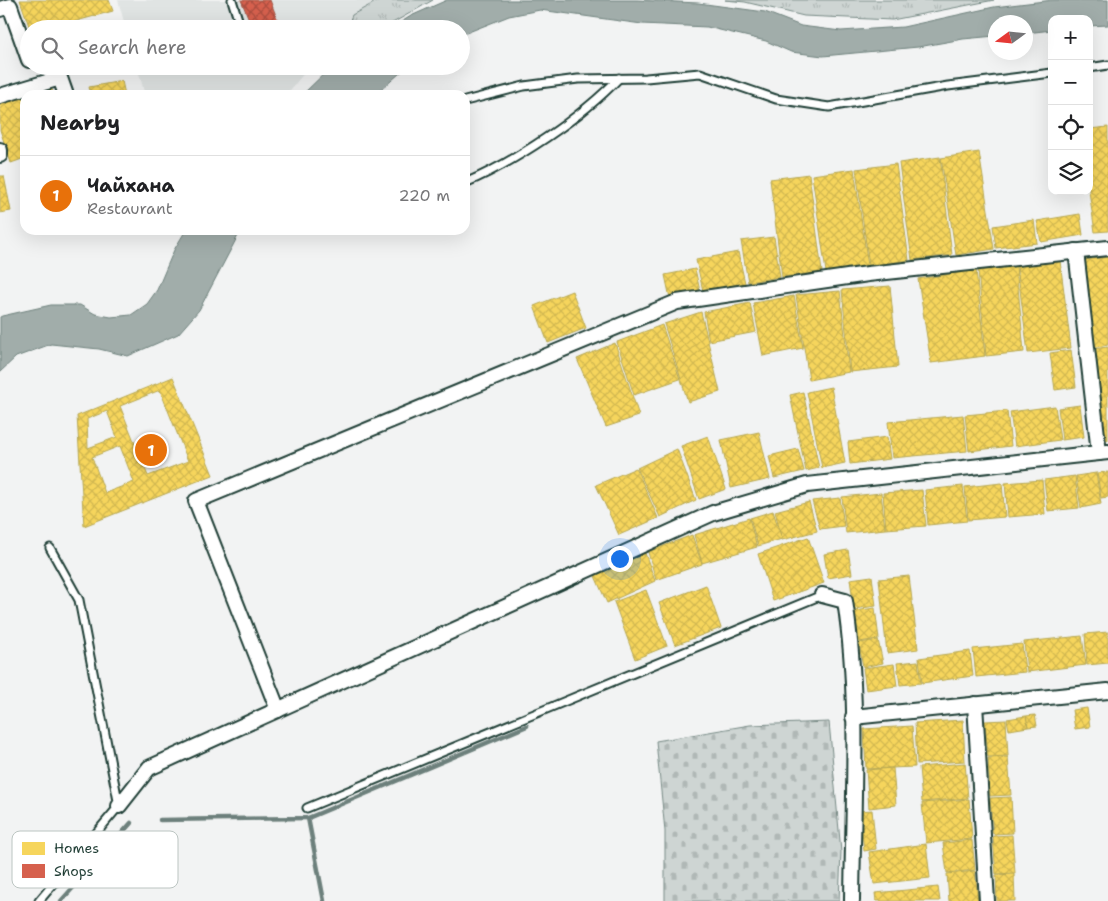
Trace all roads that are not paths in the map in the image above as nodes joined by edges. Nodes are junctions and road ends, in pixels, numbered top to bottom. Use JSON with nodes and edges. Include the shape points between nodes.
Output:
{"nodes":[{"id":1,"x":232,"y":0,"type":"edge"},
{"id":2,"x":0,"y":9,"type":"edge"},
{"id":3,"x":238,"y":20,"type":"edge"},
{"id":4,"x":20,"y":34,"type":"edge"},
{"id":5,"x":1108,"y":65,"type":"edge"},
{"id":6,"x":1093,"y":67,"type":"edge"},
{"id":7,"x":1048,"y":74,"type":"edge"},
{"id":8,"x":34,"y":75,"type":"edge"},
{"id":9,"x":619,"y":78,"type":"junction"},
{"id":10,"x":37,"y":85,"type":"junction"},
{"id":11,"x":20,"y":90,"type":"edge"},
{"id":12,"x":20,"y":90,"type":"edge"},
{"id":13,"x":64,"y":90,"type":"edge"},
{"id":14,"x":0,"y":96,"type":"edge"},
{"id":15,"x":470,"y":100,"type":"edge"},
{"id":16,"x":0,"y":150,"type":"edge"},
{"id":17,"x":0,"y":155,"type":"edge"},
{"id":18,"x":470,"y":181,"type":"edge"},
{"id":19,"x":1108,"y":248,"type":"edge"},
{"id":20,"x":1076,"y":252,"type":"junction"},
{"id":21,"x":1103,"y":452,"type":"edge"},
{"id":22,"x":50,"y":548,"type":"dead end"},
{"id":23,"x":822,"y":595,"type":"joint"},
{"id":24,"x":1108,"y":691,"type":"edge"},
{"id":25,"x":975,"y":704,"type":"junction"},
{"id":26,"x":278,"y":710,"type":"junction"},
{"id":27,"x":853,"y":718,"type":"junction"},
{"id":28,"x":119,"y":806,"type":"junction"},
{"id":29,"x":307,"y":808,"type":"dead end"},
{"id":30,"x":98,"y":831,"type":"edge"},
{"id":31,"x":50,"y":888,"type":"edge"},
{"id":32,"x":39,"y":901,"type":"edge"},
{"id":33,"x":852,"y":901,"type":"edge"},
{"id":34,"x":986,"y":901,"type":"edge"}],
"edges":[{"from":1,"to":3,"type":"lane"},
{"from":2,"to":4,"type":"street","via":[[10,6]]},
{"from":5,"to":6,"type":"lane"},
{"from":7,"to":9,"type":"lane","via":[[948,86],[829,107],[776,99],[700,73]]},
{"from":8,"to":10,"type":"street"},
{"from":9,"to":15,"type":"lane","via":[[524,86]]},
{"from":9,"to":18,"type":"lane","via":[[598,100],[549,134],[493,171]]},
{"from":10,"to":11,"type":"street"},
{"from":10,"to":13,"type":"street","via":[[60,78]]},
{"from":12,"to":14,"type":"street"},
{"from":16,"to":17,"type":"street"},
{"from":19,"to":20,"type":"street"},
{"from":20,"to":21,"type":"street"},
{"from":20,"to":26,"type":"street","via":[[868,274],[676,302],[196,501]]},
{"from":21,"to":26,"type":"street","via":[[808,485],[713,513]]},
{"from":22,"to":28,"type":"lane","via":[[79,600]]},
{"from":23,"to":27,"type":"street","via":[[845,600],[850,632]]},
{"from":23,"to":29,"type":"lane"},
{"from":24,"to":25,"type":"street"},
{"from":25,"to":27,"type":"street"},
{"from":25,"to":34,"type":"street"},
{"from":26,"to":28,"type":"street","via":[[150,768]]},
{"from":27,"to":33,"type":"street"},
{"from":28,"to":30,"type":"lane"},
{"from":31,"to":32,"type":"lane"}]}
